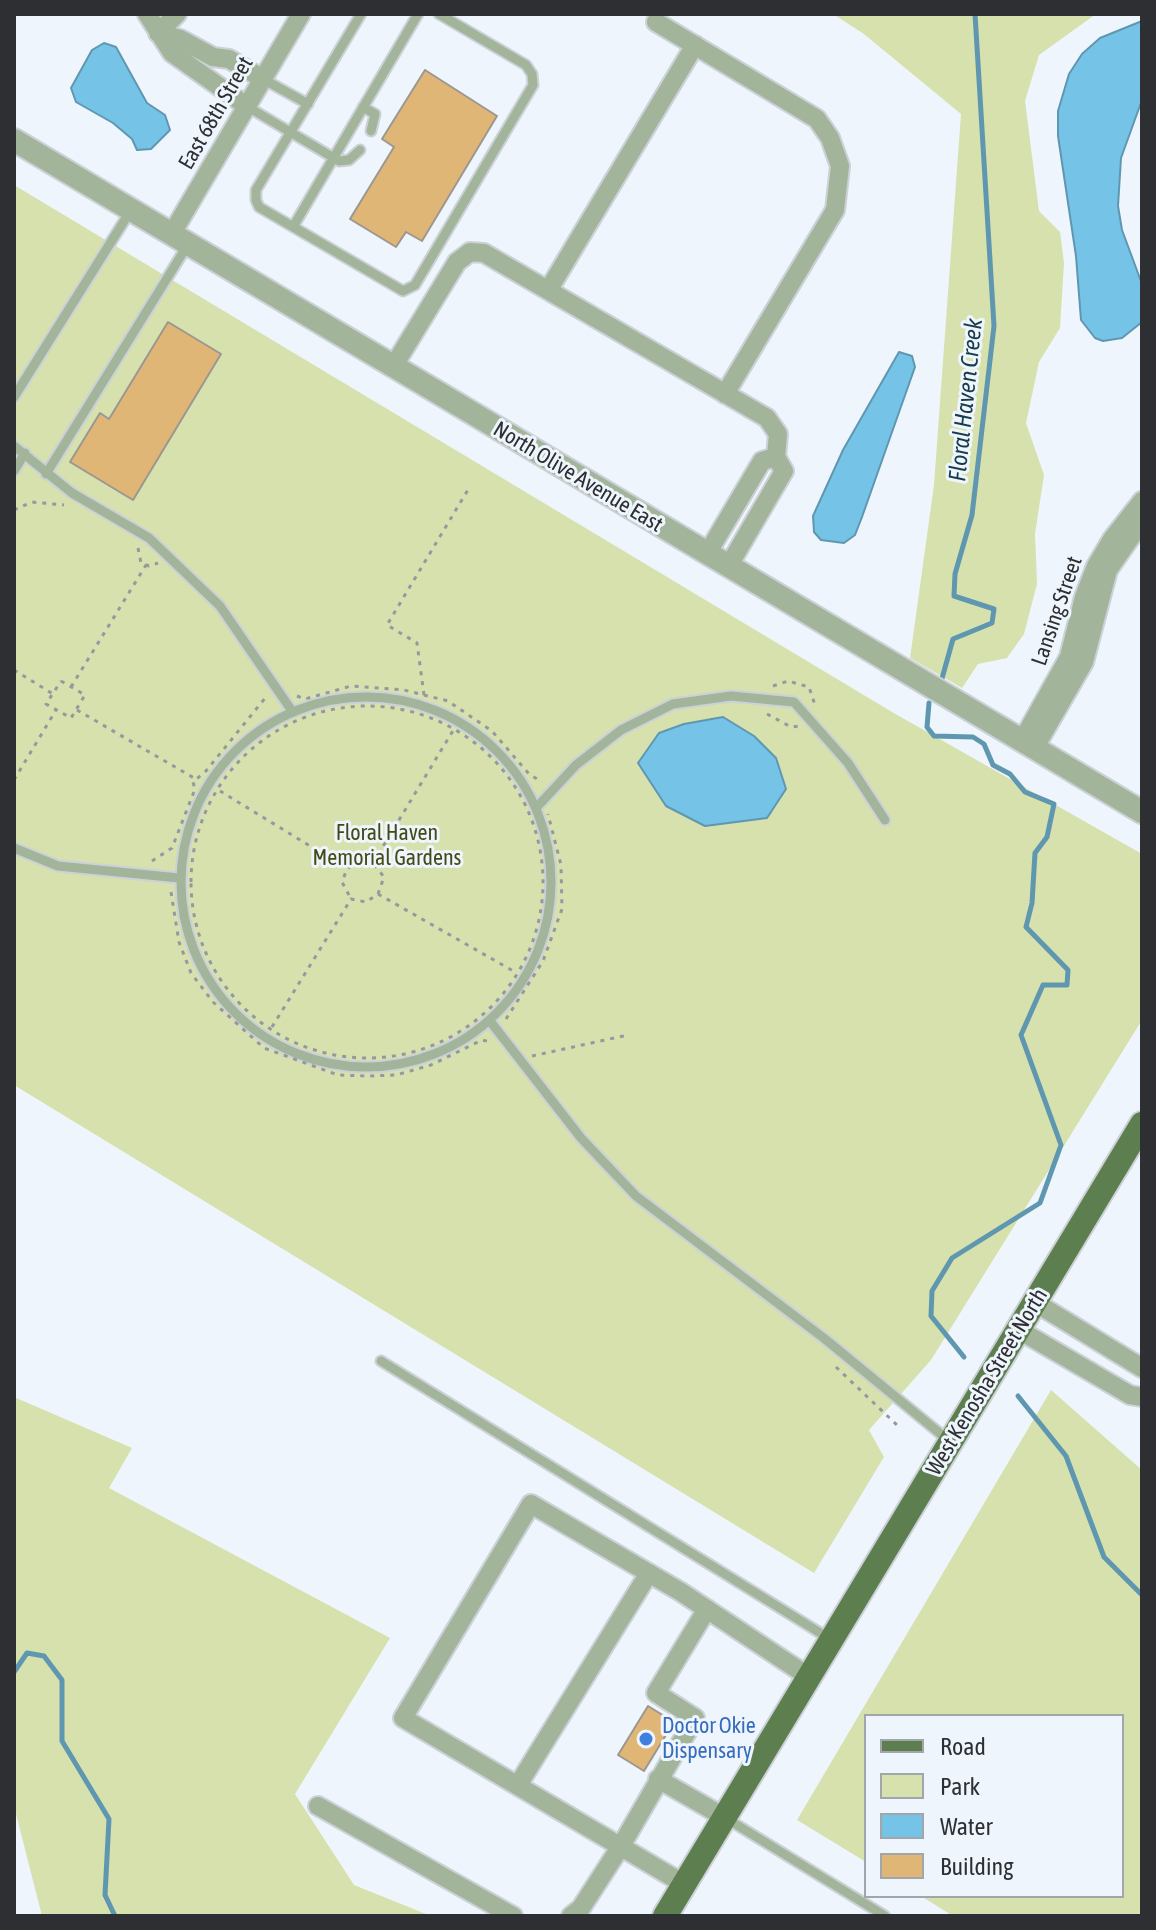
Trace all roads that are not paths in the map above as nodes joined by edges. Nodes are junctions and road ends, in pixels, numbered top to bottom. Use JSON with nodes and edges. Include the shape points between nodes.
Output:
{"nodes":[{"id":1,"x":147,"y":14,"type":"edge"},
{"id":2,"x":177,"y":14,"type":"edge"},
{"id":3,"x":301,"y":14,"type":"edge"},
{"id":4,"x":361,"y":14,"type":"edge"},
{"id":5,"x":418,"y":14,"type":"edge"},
{"id":6,"x":439,"y":14,"type":"edge"},
{"id":7,"x":656,"y":22,"type":"dead end"},
{"id":8,"x":158,"y":33,"type":"junction"},
{"id":9,"x":695,"y":45,"type":"junction"},
{"id":10,"x":213,"y":57,"type":"junction"},
{"id":11,"x":203,"y":74,"type":"junction"},
{"id":12,"x":263,"y":79,"type":"junction"},
{"id":13,"x":308,"y":104,"type":"junction"},
{"id":14,"x":248,"y":107,"type":"junction"},
{"id":15,"x":363,"y":107,"type":"junction"},
{"id":16,"x":291,"y":131,"type":"junction"},
{"id":17,"x":371,"y":131,"type":"dead end"},
{"id":18,"x":14,"y":140,"type":"edge"},
{"id":19,"x":360,"y":150,"type":"dead end"},
{"id":20,"x":333,"y":157,"type":"junction"},
{"id":21,"x":131,"y":210,"type":"junction"},
{"id":22,"x":293,"y":227,"type":"junction"},
{"id":23,"x":179,"y":240,"type":"junction"},
{"id":24,"x":549,"y":289,"type":"junction"},
{"id":25,"x":393,"y":367,"type":"junction"},
{"id":26,"x":725,"y":394,"type":"junction"},
{"id":27,"x":14,"y":397,"type":"edge"},
{"id":28,"x":14,"y":446,"type":"edge"},
{"id":29,"x":25,"y":453,"type":"junction"},
{"id":30,"x":776,"y":457,"type":"junction"},
{"id":31,"x":14,"y":471,"type":"edge"},
{"id":32,"x":46,"y":474,"type":"junction"},
{"id":33,"x":744,"y":490,"type":"junction"},
{"id":34,"x":1142,"y":501,"type":"edge"},
{"id":35,"x":765,"y":503,"type":"junction"},
{"id":36,"x":1142,"y":521,"type":"edge"},
{"id":37,"x":707,"y":554,"type":"junction"},
{"id":38,"x":728,"y":567,"type":"junction"},
{"id":39,"x":292,"y":711,"type":"junction"},
{"id":40,"x":1028,"y":745,"type":"junction"},
{"id":41,"x":542,"y":808,"type":"junction"},
{"id":42,"x":1142,"y":812,"type":"edge"},
{"id":43,"x":885,"y":820,"type":"dead end"},
{"id":44,"x":14,"y":848,"type":"edge"},
{"id":45,"x":179,"y":878,"type":"junction"},
{"id":46,"x":490,"y":1021,"type":"junction"},
{"id":47,"x":1141,"y":1127,"type":"edge"},
{"id":48,"x":1036,"y":1303,"type":"junction"},
{"id":49,"x":1019,"y":1330,"type":"junction"},
{"id":50,"x":381,"y":1361,"type":"dead end"},
{"id":51,"x":1142,"y":1368,"type":"edge"},
{"id":52,"x":1142,"y":1397,"type":"edge"},
{"id":53,"x":950,"y":1442,"type":"junction"},
{"id":54,"x":649,"y":1573,"type":"junction"},
{"id":55,"x":707,"y":1609,"type":"junction"},
{"id":56,"x":831,"y":1639,"type":"junction"},
{"id":57,"x":809,"y":1677,"type":"junction"},
{"id":58,"x":658,"y":1779,"type":"junction"},
{"id":59,"x":518,"y":1785,"type":"junction"},
{"id":60,"x":318,"y":1806,"type":"dead end"},
{"id":61,"x":724,"y":1817,"type":"junction"},
{"id":62,"x":621,"y":1846,"type":"junction"},
{"id":63,"x":684,"y":1884,"type":"junction"},
{"id":64,"x":513,"y":1916,"type":"edge"},
{"id":65,"x":571,"y":1916,"type":"edge"},
{"id":66,"x":665,"y":1916,"type":"edge"},
{"id":67,"x":885,"y":1916,"type":"edge"}],
"edges":[{"from":1,"to":8,"type":"street"},
{"from":2,"to":8,"type":"street"},
{"from":3,"to":12,"type":"street","name":"East 68th Street"},
{"from":4,"to":13,"type":"lane"},
{"from":5,"to":15,"type":"lane"},
{"from":6,"to":22,"type":"lane","via":[[526,65],[533,85],[415,285],[398,290]]},
{"from":7,"to":9,"type":"street"},
{"from":8,"to":10,"type":"street"},
{"from":8,"to":11,"type":"street","via":[[172,53]]},
{"from":9,"to":24,"type":"street"},
{"from":9,"to":26,"type":"street","via":[[817,119],[840,166],[835,210]]},
{"from":10,"to":11,"type":"lane"},
{"from":10,"to":12,"type":"street","via":[[229,59]]},
{"from":11,"to":14,"type":"street"},
{"from":12,"to":13,"type":"lane"},
{"from":12,"to":14,"type":"street","name":"East 68th Street"},
{"from":13,"to":16,"type":"lane"},
{"from":14,"to":16,"type":"lane"},
{"from":14,"to":23,"type":"street","name":"East 68th Street"},
{"from":15,"to":17,"type":"lane","via":[[375,114]]},
{"from":15,"to":20,"type":"lane"},
{"from":16,"to":20,"type":"lane"},
{"from":16,"to":22,"type":"lane","via":[[256,190],[256,200]]},
{"from":18,"to":21,"type":"street","name":"North Olive Avenue East"},
{"from":19,"to":20,"type":"lane","via":[[344,162]]},
{"from":20,"to":22,"type":"lane"},
{"from":21,"to":23,"type":"street","name":"North Olive Avenue East"},
{"from":21,"to":27,"type":"lane"},
{"from":23,"to":25,"type":"street","name":"North Olive Avenue East"},
{"from":23,"to":32,"type":"lane"},
{"from":24,"to":25,"type":"street","via":[[491,255],[470,252],[457,262]]},
{"from":24,"to":26,"type":"street"},
{"from":25,"to":37,"type":"street","name":"North Olive Avenue East"},
{"from":26,"to":30,"type":"street","via":[[775,426]]},
{"from":28,"to":29,"type":"lane"},
{"from":29,"to":31,"type":"lane"},
{"from":29,"to":32,"type":"lane"},
{"from":30,"to":33,"type":"street","via":[[762,461]]},
{"from":30,"to":35,"type":"street","via":[[784,471]]},
{"from":32,"to":39,"type":"lane","via":[[149,538],[220,606]]},
{"from":33,"to":35,"type":"street"},
{"from":33,"to":37,"type":"street"},
{"from":34,"to":40,"type":"street","name":"Lansing Street","via":[[1096,566],[1069,657]]},
{"from":35,"to":38,"type":"street"},
{"from":36,"to":40,"type":"street","name":"Lansing Street","via":[[1108,570],[1084,662]]},
{"from":37,"to":38,"type":"street","name":"North Olive Avenue East"},
{"from":38,"to":40,"type":"street","name":"North Olive Avenue East"},
{"from":39,"to":41,"type":"lane","via":[[339,698],[380,696],[420,703],[457,719],[490,742]]},
{"from":39,"to":45,"type":"lane","via":[[252,736],[213,777],[189,828]]},
{"from":40,"to":42,"type":"street","name":"North Olive Avenue East"},
{"from":41,"to":43,"type":"lane","via":[[576,765],[621,730],[673,704],[731,696],[794,702],[848,763]]},
{"from":41,"to":46,"type":"lane","via":[[552,863],[548,921],[527,975]]},
{"from":44,"to":45,"type":"lane","via":[[58,866]]},
{"from":45,"to":46,"type":"lane","via":[[187,931],[205,975],[233,1012],[270,1042],[313,1061],[360,1068],[407,1064],[452,1048]]},
{"from":46,"to":53,"type":"lane","via":[[581,1138],[636,1196]]},
{"from":47,"to":48,"type":"main road","name":"West Kenosha Street North"},
{"from":48,"to":49,"type":"main road","name":"West Kenosha Street North"},
{"from":48,"to":51,"type":"street"},
{"from":49,"to":52,"type":"street"},
{"from":49,"to":53,"type":"main road","name":"West Kenosha Street North"},
{"from":50,"to":56,"type":"lane"},
{"from":53,"to":56,"type":"main road","name":"West Kenosha Street North"},
{"from":54,"to":55,"type":"street"},
{"from":54,"to":59,"type":"street"},
{"from":54,"to":59,"type":"street","via":[[531,1504],[403,1718]]},
{"from":55,"to":57,"type":"street"},
{"from":55,"to":58,"type":"street","via":[[656,1693],[695,1718]]},
{"from":56,"to":57,"type":"main road","name":"West Kenosha Street North"},
{"from":57,"to":61,"type":"main road","name":"West Kenosha Street North"},
{"from":58,"to":61,"type":"street"},
{"from":58,"to":62,"type":"street"},
{"from":59,"to":62,"type":"street"},
{"from":60,"to":64,"type":"street"},
{"from":61,"to":63,"type":"main road","name":"West Kenosha Street North"},
{"from":61,"to":67,"type":"lane"},
{"from":62,"to":63,"type":"street"},
{"from":62,"to":65,"type":"street"},
{"from":63,"to":66,"type":"main road","name":"West Kenosha Street North"}]}
